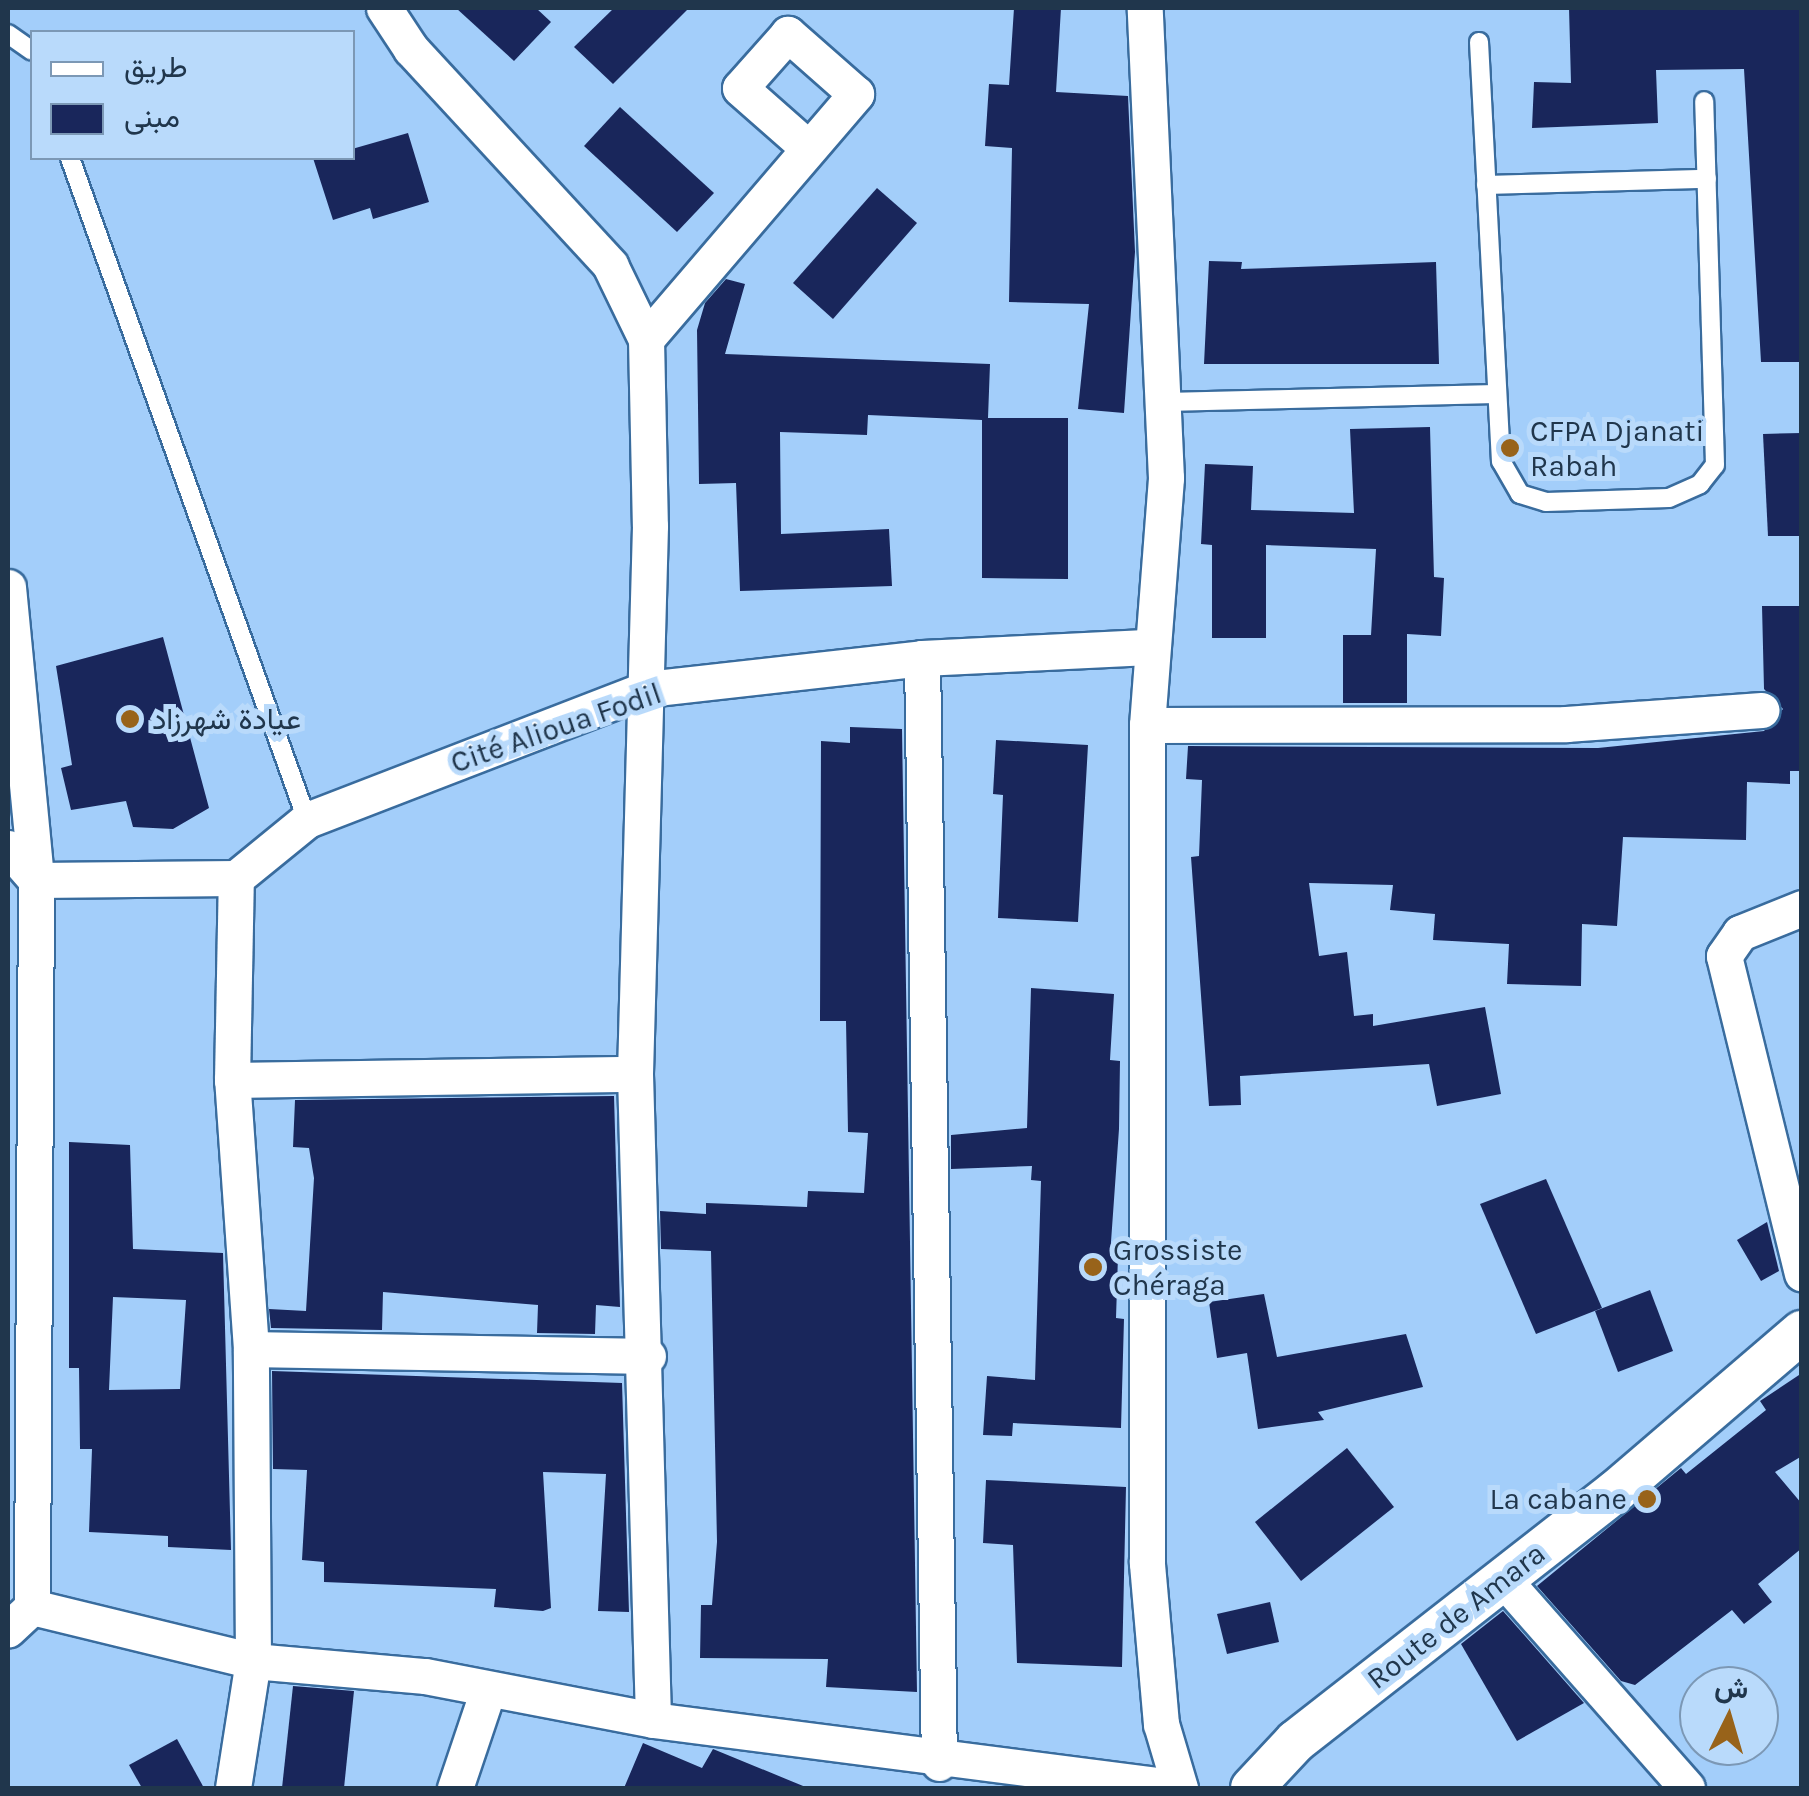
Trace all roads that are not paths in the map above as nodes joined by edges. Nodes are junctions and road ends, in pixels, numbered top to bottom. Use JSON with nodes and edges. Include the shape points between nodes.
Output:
{"nodes":[{"id":1,"x":384,"y":8,"type":"edge"},
{"id":2,"x":1145,"y":8,"type":"edge"},
{"id":3,"x":8,"y":34,"type":"edge"},
{"id":4,"x":1479,"y":42,"type":"dead end"},
{"id":5,"x":30,"y":50,"type":"edge"},
{"id":6,"x":1704,"y":101,"type":"dead end"},
{"id":7,"x":808,"y":148,"type":"dead end"},
{"id":8,"x":71,"y":160,"type":"edge"},
{"id":9,"x":1707,"y":180,"type":"junction"},
{"id":10,"x":1486,"y":185,"type":"junction"},
{"id":11,"x":646,"y":339,"type":"junction"},
{"id":12,"x":1496,"y":394,"type":"junction"},
{"id":13,"x":1164,"y":402,"type":"junction"},
{"id":14,"x":8,"y":588,"type":"edge"},
{"id":15,"x":1148,"y":647,"type":"junction"},
{"id":16,"x":922,"y":658,"type":"junction"},
{"id":17,"x":647,"y":689,"type":"junction"},
{"id":18,"x":1762,"y":710,"type":"dead end"},
{"id":19,"x":1146,"y":725,"type":"junction"},
{"id":20,"x":306,"y":820,"type":"junction"},
{"id":21,"x":8,"y":848,"type":"edge"},
{"id":22,"x":236,"y":878,"type":"junction"},
{"id":23,"x":36,"y":880,"type":"junction"},
{"id":24,"x":1802,"y":908,"type":"edge"},
{"id":25,"x":635,"y":1074,"type":"junction"},
{"id":26,"x":232,"y":1080,"type":"junction"},
{"id":27,"x":1802,"y":1274,"type":"edge"},
{"id":28,"x":1802,"y":1332,"type":"edge"},
{"id":29,"x":251,"y":1349,"type":"junction"},
{"id":30,"x":648,"y":1356,"type":"junction"},
{"id":31,"x":8,"y":1360,"type":"edge"},
{"id":32,"x":36,"y":1394,"type":"junction"},
{"id":33,"x":1503,"y":1579,"type":"junction"},
{"id":34,"x":20,"y":1618,"type":"edge"},
{"id":35,"x":252,"y":1662,"type":"junction"},
{"id":36,"x":488,"y":1690,"type":"junction"},
{"id":37,"x":654,"y":1720,"type":"junction"},
{"id":38,"x":938,"y":1763,"type":"junction"},
{"id":39,"x":233,"y":1788,"type":"edge"},
{"id":40,"x":454,"y":1788,"type":"edge"},
{"id":41,"x":1252,"y":1788,"type":"edge"},
{"id":42,"x":1688,"y":1788,"type":"edge"}],
"edges":[{"from":1,"to":11,"type":"street","via":[[411,49],[610,265]]},
{"from":2,"to":13,"type":"street"},
{"from":3,"to":5,"type":"lane"},
{"from":4,"to":10,"type":"lane"},
{"from":6,"to":9,"type":"lane"},
{"from":7,"to":11,"type":"street"},
{"from":8,"to":20,"type":"lane"},
{"from":9,"to":10,"type":"lane"},
{"from":9,"to":12,"type":"lane","via":[[1717,426],[1715,465],[1700,484],[1669,498],[1546,502],[1520,494],[1501,461]]},
{"from":10,"to":12,"type":"lane"},
{"from":11,"to":17,"type":"street"},
{"from":12,"to":13,"type":"lane"},
{"from":13,"to":15,"type":"street","via":[[1164,551]]},
{"from":14,"to":23,"type":"street"},
{"from":15,"to":16,"type":"street","name":"Cité Alioua Fodil"},
{"from":15,"to":19,"type":"street"},
{"from":16,"to":17,"type":"street","name":"Cité Alioua Fodil"},
{"from":16,"to":38,"type":"street"},
{"from":17,"to":20,"type":"street","name":"Cité Alioua Fodil"},
{"from":17,"to":25,"type":"street"},
{"from":18,"to":19,"type":"street","via":[[1566,724]]},
{"from":19,"to":38,"type":"street","via":[[1148,1562],[1161,1724],[1180,1788]]},
{"from":20,"to":22,"type":"street","name":"Cité Alioua Fodil"},
{"from":21,"to":23,"type":"street"},
{"from":22,"to":23,"type":"street"},
{"from":22,"to":26,"type":"street"},
{"from":23,"to":32,"type":"street"},
{"from":24,"to":27,"type":"street","via":[[1740,933],[1724,956]]},
{"from":25,"to":26,"type":"street"},
{"from":25,"to":30,"type":"street"},
{"from":26,"to":29,"type":"street"},
{"from":28,"to":33,"type":"street","name":"Route de Amara"},
{"from":29,"to":30,"type":"street"},
{"from":29,"to":35,"type":"street"},
{"from":30,"to":37,"type":"street"},
{"from":31,"to":32,"type":"street"},
{"from":32,"to":34,"type":"street"},
{"from":33,"to":41,"type":"street","name":"Route de Amara","via":[[1296,1740]]},
{"from":33,"to":42,"type":"street"},
{"from":34,"to":35,"type":"street"},
{"from":35,"to":36,"type":"street","via":[[424,1676]]},
{"from":35,"to":39,"type":"street"},
{"from":36,"to":37,"type":"street"},
{"from":36,"to":40,"type":"street"},
{"from":37,"to":38,"type":"street"}]}
